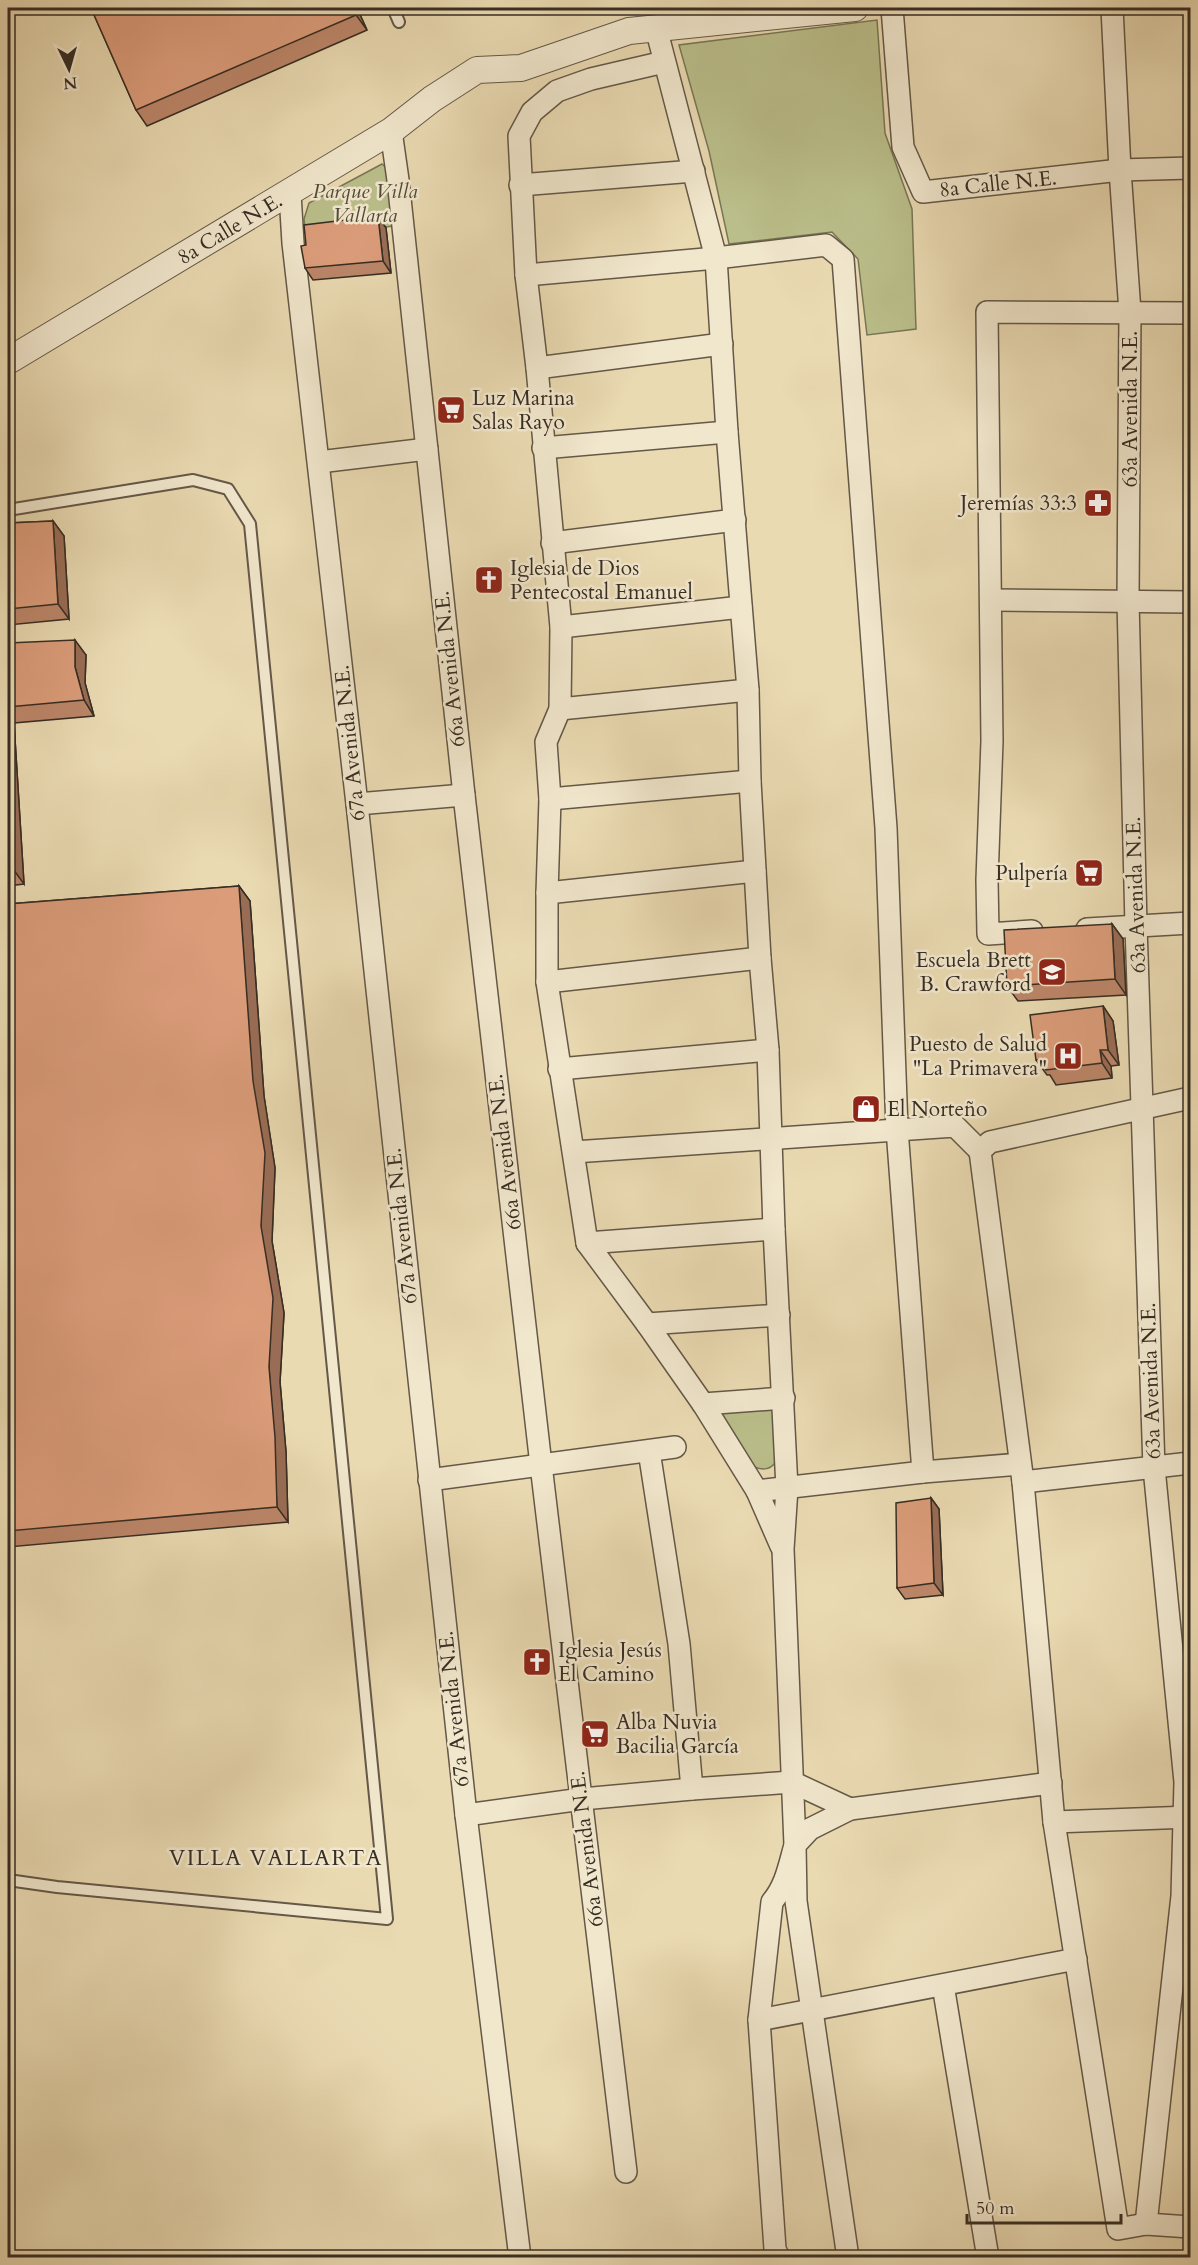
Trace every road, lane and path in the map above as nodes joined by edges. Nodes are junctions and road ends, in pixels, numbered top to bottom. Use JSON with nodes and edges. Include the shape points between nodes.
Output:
{"nodes":[{"id":1,"x":393,"y":8,"type":"edge"},
{"id":2,"x":855,"y":8,"type":"edge"},
{"id":3,"x":892,"y":8,"type":"edge"},
{"id":4,"x":1112,"y":8,"type":"edge"},
{"id":5,"x":399,"y":22,"type":"dead end"},
{"id":6,"x":656,"y":28,"type":"junction"},
{"id":7,"x":664,"y":62,"type":"junction"},
{"id":8,"x":391,"y":131,"type":"junction"},
{"id":9,"x":1191,"y":168,"type":"edge"},
{"id":10,"x":1120,"y":170,"type":"junction"},
{"id":11,"x":694,"y":171,"type":"junction"},
{"id":12,"x":520,"y":185,"type":"junction"},
{"id":13,"x":290,"y":194,"type":"junction"},
{"id":14,"x":716,"y":258,"type":"junction"},
{"id":15,"x":526,"y":275,"type":"junction"},
{"id":16,"x":1130,"y":312,"type":"junction"},
{"id":17,"x":1191,"y":313,"type":"edge"},
{"id":18,"x":722,"y":344,"type":"junction"},
{"id":19,"x":8,"y":361,"type":"edge"},
{"id":20,"x":537,"y":368,"type":"junction"},
{"id":21,"x":727,"y":432,"type":"junction"},
{"id":22,"x":543,"y":448,"type":"junction"},
{"id":23,"x":427,"y":449,"type":"junction"},
{"id":24,"x":319,"y":462,"type":"junction"},
{"id":25,"x":8,"y":510,"type":"edge"},
{"id":26,"x":735,"y":520,"type":"junction"},
{"id":27,"x":552,"y":543,"type":"junction"},
{"id":28,"x":991,"y":600,"type":"junction"},
{"id":29,"x":1128,"y":602,"type":"junction"},
{"id":30,"x":1191,"y":602,"type":"edge"},
{"id":31,"x":741,"y":607,"type":"junction"},
{"id":32,"x":561,"y":627,"type":"junction"},
{"id":33,"x":748,"y":690,"type":"junction"},
{"id":34,"x":560,"y":709,"type":"junction"},
{"id":35,"x":750,"y":781,"type":"junction"},
{"id":36,"x":464,"y":795,"type":"junction"},
{"id":37,"x":550,"y":799,"type":"junction"},
{"id":38,"x":357,"y":804,"type":"junction"},
{"id":39,"x":755,"y":871,"type":"junction"},
{"id":40,"x":547,"y":893,"type":"junction"},
{"id":41,"x":1191,"y":923,"type":"edge"},
{"id":42,"x":1136,"y":926,"type":"junction"},
{"id":43,"x":760,"y":958,"type":"junction"},
{"id":44,"x":547,"y":981,"type":"junction"},
{"id":45,"x":768,"y":1050,"type":"junction"},
{"id":46,"x":559,"y":1069,"type":"junction"},
{"id":47,"x":1191,"y":1098,"type":"edge"},
{"id":48,"x":1143,"y":1109,"type":"junction"},
{"id":49,"x":897,"y":1129,"type":"junction"},
{"id":50,"x":770,"y":1140,"type":"junction"},
{"id":51,"x":980,"y":1151,"type":"junction"},
{"id":52,"x":574,"y":1152,"type":"junction"},
{"id":53,"x":774,"y":1229,"type":"junction"},
{"id":54,"x":587,"y":1243,"type":"junction"},
{"id":55,"x":779,"y":1315,"type":"junction"},
{"id":56,"x":647,"y":1324,"type":"junction"},
{"id":57,"x":784,"y":1398,"type":"junction"},
{"id":58,"x":703,"y":1404,"type":"junction"},
{"id":59,"x":675,"y":1448,"type":"dead end"},
{"id":60,"x":649,"y":1452,"type":"junction"},
{"id":61,"x":1191,"y":1463,"type":"edge"},
{"id":62,"x":541,"y":1465,"type":"junction"},
{"id":63,"x":1154,"y":1468,"type":"junction"},
{"id":64,"x":923,"y":1472,"type":"junction"},
{"id":65,"x":1021,"y":1473,"type":"junction"},
{"id":66,"x":429,"y":1480,"type":"junction"},
{"id":67,"x":787,"y":1488,"type":"junction"},
{"id":68,"x":757,"y":1491,"type":"junction"},
{"id":69,"x":783,"y":1549,"type":"junction"},
{"id":70,"x":1188,"y":1782,"type":"edge"},
{"id":71,"x":779,"y":1783,"type":"junction"},
{"id":72,"x":1051,"y":1783,"type":"junction"},
{"id":73,"x":692,"y":1789,"type":"junction"},
{"id":74,"x":582,"y":1799,"type":"junction"},
{"id":75,"x":850,"y":1809,"type":"junction"},
{"id":76,"x":466,"y":1815,"type":"junction"},
{"id":77,"x":1187,"y":1817,"type":"edge"},
{"id":78,"x":1054,"y":1822,"type":"junction"},
{"id":79,"x":795,"y":1845,"type":"junction"},
{"id":80,"x":8,"y":1881,"type":"edge"},
{"id":81,"x":1076,"y":1959,"type":"junction"},
{"id":82,"x":943,"y":1984,"type":"junction"},
{"id":83,"x":811,"y":2010,"type":"junction"},
{"id":84,"x":759,"y":2020,"type":"junction"},
{"id":85,"x":626,"y":2172,"type":"dead end"},
{"id":86,"x":1146,"y":2224,"type":"junction"},
{"id":87,"x":1191,"y":2227,"type":"edge"},
{"id":88,"x":520,"y":2258,"type":"edge"},
{"id":89,"x":779,"y":2258,"type":"edge"},
{"id":90,"x":848,"y":2258,"type":"edge"},
{"id":91,"x":988,"y":2258,"type":"edge"}],
"edges":[{"from":1,"to":5,"type":"lane"},
{"from":2,"to":6,"type":"street"},
{"from":3,"to":10,"type":"street","name":"8a Calle N.E.","via":[[903,147],[923,192]]},
{"from":4,"to":10,"type":"street","name":"63a Avenida N.E."},
{"from":6,"to":7,"type":"street"},
{"from":6,"to":8,"type":"street","name":"8a Calle N.E.","via":[[629,31],[521,68],[477,70]]},
{"from":7,"to":11,"type":"street"},
{"from":7,"to":12,"type":"street","via":[[557,90],[532,112],[519,136]]},
{"from":8,"to":13,"type":"street","name":"8a Calle N.E."},
{"from":8,"to":23,"type":"street","name":"66a Avenida N.E."},
{"from":9,"to":10,"type":"street","name":"8a Calle N.E."},
{"from":10,"to":16,"type":"street","name":"63a Avenida N.E."},
{"from":11,"to":12,"type":"street"},
{"from":11,"to":14,"type":"street"},
{"from":12,"to":15,"type":"street"},
{"from":13,"to":19,"type":"street","name":"8a Calle N.E."},
{"from":13,"to":24,"type":"street","name":"67a Avenida N.E.","via":[[292,243]]},
{"from":14,"to":15,"type":"street"},
{"from":14,"to":18,"type":"street"},
{"from":14,"to":49,"type":"street","via":[[826,246],[843,259],[886,828]]},
{"from":15,"to":20,"type":"street"},
{"from":16,"to":17,"type":"street"},
{"from":16,"to":28,"type":"street","via":[[987,312]]},
{"from":16,"to":29,"type":"street","name":"63a Avenida N.E."},
{"from":18,"to":20,"type":"street"},
{"from":18,"to":21,"type":"street"},
{"from":20,"to":22,"type":"street"},
{"from":21,"to":22,"type":"street"},
{"from":21,"to":26,"type":"street"},
{"from":22,"to":27,"type":"street"},
{"from":23,"to":24,"type":"street"},
{"from":23,"to":36,"type":"street","name":"66a Avenida N.E."},
{"from":24,"to":38,"type":"street","name":"67a Avenida N.E."},
{"from":25,"to":80,"type":"lane","via":[[193,480],[228,489],[250,524],[387,1918]]},
{"from":26,"to":27,"type":"street"},
{"from":26,"to":31,"type":"street"},
{"from":27,"to":32,"type":"street"},
{"from":28,"to":29,"type":"street"},
{"from":28,"to":42,"type":"street","via":[[988,934]]},
{"from":29,"to":30,"type":"street"},
{"from":29,"to":42,"type":"street","name":"63a Avenida N.E."},
{"from":31,"to":32,"type":"street"},
{"from":31,"to":33,"type":"street"},
{"from":32,"to":34,"type":"street"},
{"from":33,"to":34,"type":"street"},
{"from":33,"to":35,"type":"street"},
{"from":34,"to":37,"type":"street","via":[[546,742]]},
{"from":35,"to":37,"type":"street"},
{"from":35,"to":39,"type":"street"},
{"from":36,"to":38,"type":"street"},
{"from":36,"to":62,"type":"street","name":"66a Avenida N.E."},
{"from":37,"to":40,"type":"street"},
{"from":38,"to":66,"type":"street","name":"67a Avenida N.E."},
{"from":39,"to":40,"type":"street"},
{"from":39,"to":43,"type":"street"},
{"from":40,"to":44,"type":"street"},
{"from":41,"to":42,"type":"street"},
{"from":42,"to":48,"type":"street","name":"63a Avenida N.E."},
{"from":43,"to":44,"type":"street"},
{"from":43,"to":45,"type":"street"},
{"from":44,"to":46,"type":"street"},
{"from":45,"to":46,"type":"street"},
{"from":45,"to":50,"type":"street"},
{"from":46,"to":52,"type":"street"},
{"from":47,"to":48,"type":"street"},
{"from":48,"to":51,"type":"street","via":[[990,1142]]},
{"from":48,"to":63,"type":"street","name":"63a Avenida N.E."},
{"from":49,"to":50,"type":"street"},
{"from":49,"to":51,"type":"street","via":[[955,1126]]},
{"from":49,"to":64,"type":"street"},
{"from":50,"to":52,"type":"street"},
{"from":50,"to":53,"type":"street"},
{"from":51,"to":65,"type":"street"},
{"from":52,"to":54,"type":"street"},
{"from":53,"to":54,"type":"street"},
{"from":53,"to":55,"type":"street"},
{"from":54,"to":56,"type":"street"},
{"from":55,"to":56,"type":"street"},
{"from":55,"to":57,"type":"street"},
{"from":56,"to":58,"type":"street"},
{"from":57,"to":58,"type":"street"},
{"from":57,"to":67,"type":"street"},
{"from":58,"to":68,"type":"street"},
{"from":59,"to":60,"type":"street"},
{"from":60,"to":62,"type":"street"},
{"from":60,"to":73,"type":"street","via":[[680,1644]]},
{"from":61,"to":63,"type":"street"},
{"from":62,"to":66,"type":"street"},
{"from":62,"to":74,"type":"street","name":"66a Avenida N.E."},
{"from":63,"to":65,"type":"street"},
{"from":63,"to":70,"type":"street","name":"63a Avenida N.E."},
{"from":64,"to":65,"type":"street"},
{"from":64,"to":67,"type":"street"},
{"from":65,"to":72,"type":"street"},
{"from":66,"to":76,"type":"street","name":"67a Avenida N.E."},
{"from":67,"to":68,"type":"street"},
{"from":67,"to":69,"type":"street"},
{"from":68,"to":69,"type":"street"},
{"from":69,"to":71,"type":"street"},
{"from":70,"to":77,"type":"street","name":"63a Avenida N.E."},
{"from":71,"to":73,"type":"street"},
{"from":71,"to":75,"type":"street"},
{"from":71,"to":79,"type":"street"},
{"from":72,"to":75,"type":"street"},
{"from":72,"to":78,"type":"street"},
{"from":73,"to":74,"type":"street"},
{"from":74,"to":76,"type":"street"},
{"from":74,"to":85,"type":"street","name":"66a Avenida N.E."},
{"from":75,"to":79,"type":"street","via":[[810,1829]]},
{"from":76,"to":88,"type":"street","name":"67a Avenida N.E."},
{"from":77,"to":78,"type":"street"},
{"from":77,"to":86,"type":"street","name":"63a Avenida N.E."},
{"from":78,"to":81,"type":"street"},
{"from":79,"to":83,"type":"street","via":[[796,1901]]},
{"from":79,"to":84,"type":"street","via":[[786,1878],[772,1902]]},
{"from":81,"to":82,"type":"street"},
{"from":81,"to":86,"type":"street","via":[[1118,2229]]},
{"from":82,"to":83,"type":"street"},
{"from":82,"to":91,"type":"street"},
{"from":83,"to":84,"type":"street"},
{"from":83,"to":90,"type":"street"},
{"from":84,"to":89,"type":"street","via":[[775,2249]]},
{"from":86,"to":87,"type":"street"}]}
